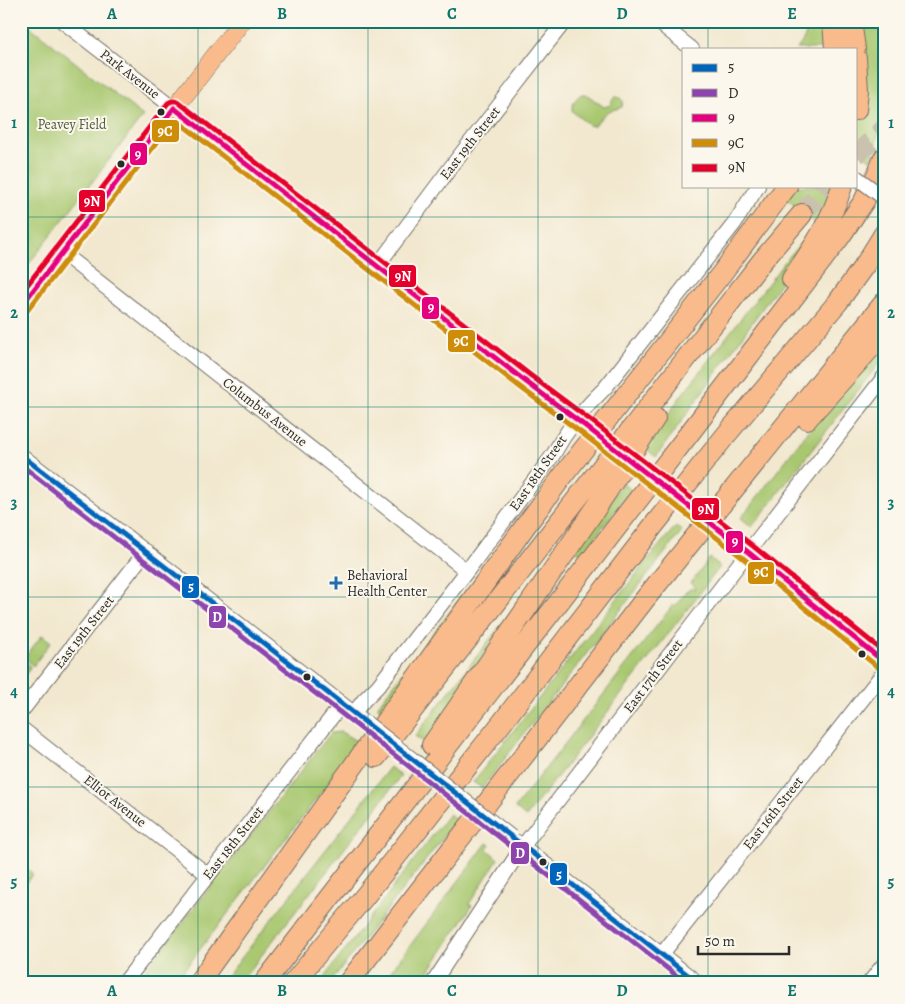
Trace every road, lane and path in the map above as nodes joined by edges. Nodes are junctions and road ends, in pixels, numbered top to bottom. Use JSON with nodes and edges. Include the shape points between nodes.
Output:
{"nodes":[{"id":1,"x":62,"y":21,"type":"edge"},
{"id":2,"x":242,"y":21,"type":"edge"},
{"id":3,"x":565,"y":21,"type":"edge"},
{"id":4,"x":657,"y":21,"type":"edge"},
{"id":5,"x":833,"y":21,"type":"edge"},
{"id":6,"x":850,"y":21,"type":"edge"},
{"id":7,"x":691,"y":48,"type":"edge"},
{"id":8,"x":835,"y":48,"type":"edge"},
{"id":9,"x":855,"y":48,"type":"edge"},
{"id":10,"x":174,"y":108,"type":"junction"},
{"id":11,"x":884,"y":158,"type":"edge"},
{"id":12,"x":858,"y":178,"type":"edge"},
{"id":13,"x":757,"y":188,"type":"edge"},
{"id":14,"x":786,"y":188,"type":"edge"},
{"id":15,"x":841,"y":188,"type":"edge"},
{"id":16,"x":884,"y":198,"type":"edge"},
{"id":17,"x":802,"y":214,"type":"tunnel mouth"},
{"id":18,"x":884,"y":234,"type":"edge"},
{"id":19,"x":62,"y":253,"type":"junction"},
{"id":20,"x":377,"y":266,"type":"junction"},
{"id":21,"x":884,"y":303,"type":"edge"},
{"id":22,"x":21,"y":306,"type":"edge"},
{"id":23,"x":714,"y":323,"type":"junction"},
{"id":24,"x":884,"y":333,"type":"edge"},
{"id":25,"x":884,"y":377,"type":"edge"},
{"id":26,"x":576,"y":419,"type":"junction"},
{"id":27,"x":21,"y":455,"type":"edge"},
{"id":28,"x":666,"y":464,"type":"junction"},
{"id":29,"x":743,"y":549,"type":"junction"},
{"id":30,"x":146,"y":551,"type":"junction"},
{"id":31,"x":467,"y":571,"type":"junction"},
{"id":32,"x":646,"y":600,"type":"junction"},
{"id":33,"x":884,"y":662,"type":"edge"},
{"id":34,"x":884,"y":672,"type":"edge"},
{"id":35,"x":342,"y":704,"type":"junction"},
{"id":36,"x":21,"y":712,"type":"edge"},
{"id":37,"x":354,"y":713,"type":"junction"},
{"id":38,"x":21,"y":728,"type":"edge"},
{"id":39,"x":473,"y":822,"type":"junction"},
{"id":40,"x":523,"y":846,"type":"junction"},
{"id":41,"x":208,"y":875,"type":"junction"},
{"id":42,"x":365,"y":896,"type":"junction"},
{"id":43,"x":325,"y":904,"type":"junction"},
{"id":44,"x":662,"y":954,"type":"junction"},
{"id":45,"x":884,"y":964,"type":"edge"},
{"id":46,"x":124,"y":983,"type":"edge"},
{"id":47,"x":198,"y":983,"type":"edge"},
{"id":48,"x":264,"y":983,"type":"edge"},
{"id":49,"x":294,"y":983,"type":"edge"},
{"id":50,"x":303,"y":983,"type":"edge"},
{"id":51,"x":348,"y":983,"type":"edge"},
{"id":52,"x":358,"y":983,"type":"edge"},
{"id":53,"x":433,"y":983,"type":"edge"},
{"id":54,"x":698,"y":983,"type":"edge"},
{"id":55,"x":869,"y":983,"type":"edge"}],
"edges":[{"from":1,"to":10,"type":"street","name":"Park Avenue"},
{"from":2,"to":10,"type":"main road"},
{"from":3,"to":20,"type":"street","name":"East 19th Street"},
{"from":4,"to":7,"type":"street"},
{"from":5,"to":8,"type":"highway"},
{"from":6,"to":9,"type":"highway"},
{"from":10,"to":19,"type":"main road"},
{"from":10,"to":20,"type":"street","name":"Park Avenue"},
{"from":11,"to":28,"type":"highway","via":[[864,201],[844,231]]},
{"from":12,"to":16,"type":"street","bridge":true},
{"from":13,"to":26,"type":"street","name":"East 18th Street","via":[[734,224],[605,388]]},
{"from":14,"to":47,"type":"highway","via":[[565,473]]},
{"from":15,"to":28,"type":"highway","via":[[824,229],[806,258]]},
{"from":17,"to":23,"type":"highway"},
{"from":18,"to":42,"type":"highway","via":[[838,302],[654,525]]},
{"from":19,"to":22,"type":"main road"},
{"from":19,"to":31,"type":"street","name":"Columbus Avenue"},
{"from":20,"to":26,"type":"street","name":"Park Avenue"},
{"from":21,"to":32,"type":"highway"},
{"from":23,"to":43,"type":"highway","via":[[596,508]]},
{"from":23,"to":47,"type":"highway"},
{"from":24,"to":32,"type":"highway"},
{"from":25,"to":29,"type":"street","name":"East 17th Street"},
{"from":26,"to":29,"type":"street","name":"Park Avenue","bridge":true},
{"from":26,"to":31,"type":"street","name":"East 18th Street"},
{"from":27,"to":30,"type":"street"},
{"from":28,"to":43,"type":"highway"},
{"from":29,"to":33,"type":"street","name":"Park Avenue"},
{"from":29,"to":40,"type":"street","name":"East 17th Street"},
{"from":30,"to":35,"type":"street"},
{"from":30,"to":36,"type":"street","name":"East 19th Street"},
{"from":31,"to":37,"type":"street","name":"East 18th Street"},
{"from":32,"to":39,"type":"highway"},
{"from":34,"to":44,"type":"street","name":"East 16th Street"},
{"from":35,"to":37,"type":"street"},
{"from":35,"to":41,"type":"street","name":"East 18th Street"},
{"from":37,"to":40,"type":"street","bridge":true},
{"from":38,"to":41,"type":"street","name":"Elliot Avenue"},
{"from":39,"to":51,"type":"highway"},
{"from":39,"to":52,"type":"highway"},
{"from":40,"to":44,"type":"street"},
{"from":40,"to":53,"type":"street","name":"East 17th Street"},
{"from":41,"to":46,"type":"street","name":"East 18th Street"},
{"from":42,"to":49,"type":"highway"},
{"from":42,"to":50,"type":"highway"},
{"from":43,"to":48,"type":"highway"},
{"from":44,"to":54,"type":"street"},
{"from":45,"to":55,"type":"street"}]}
